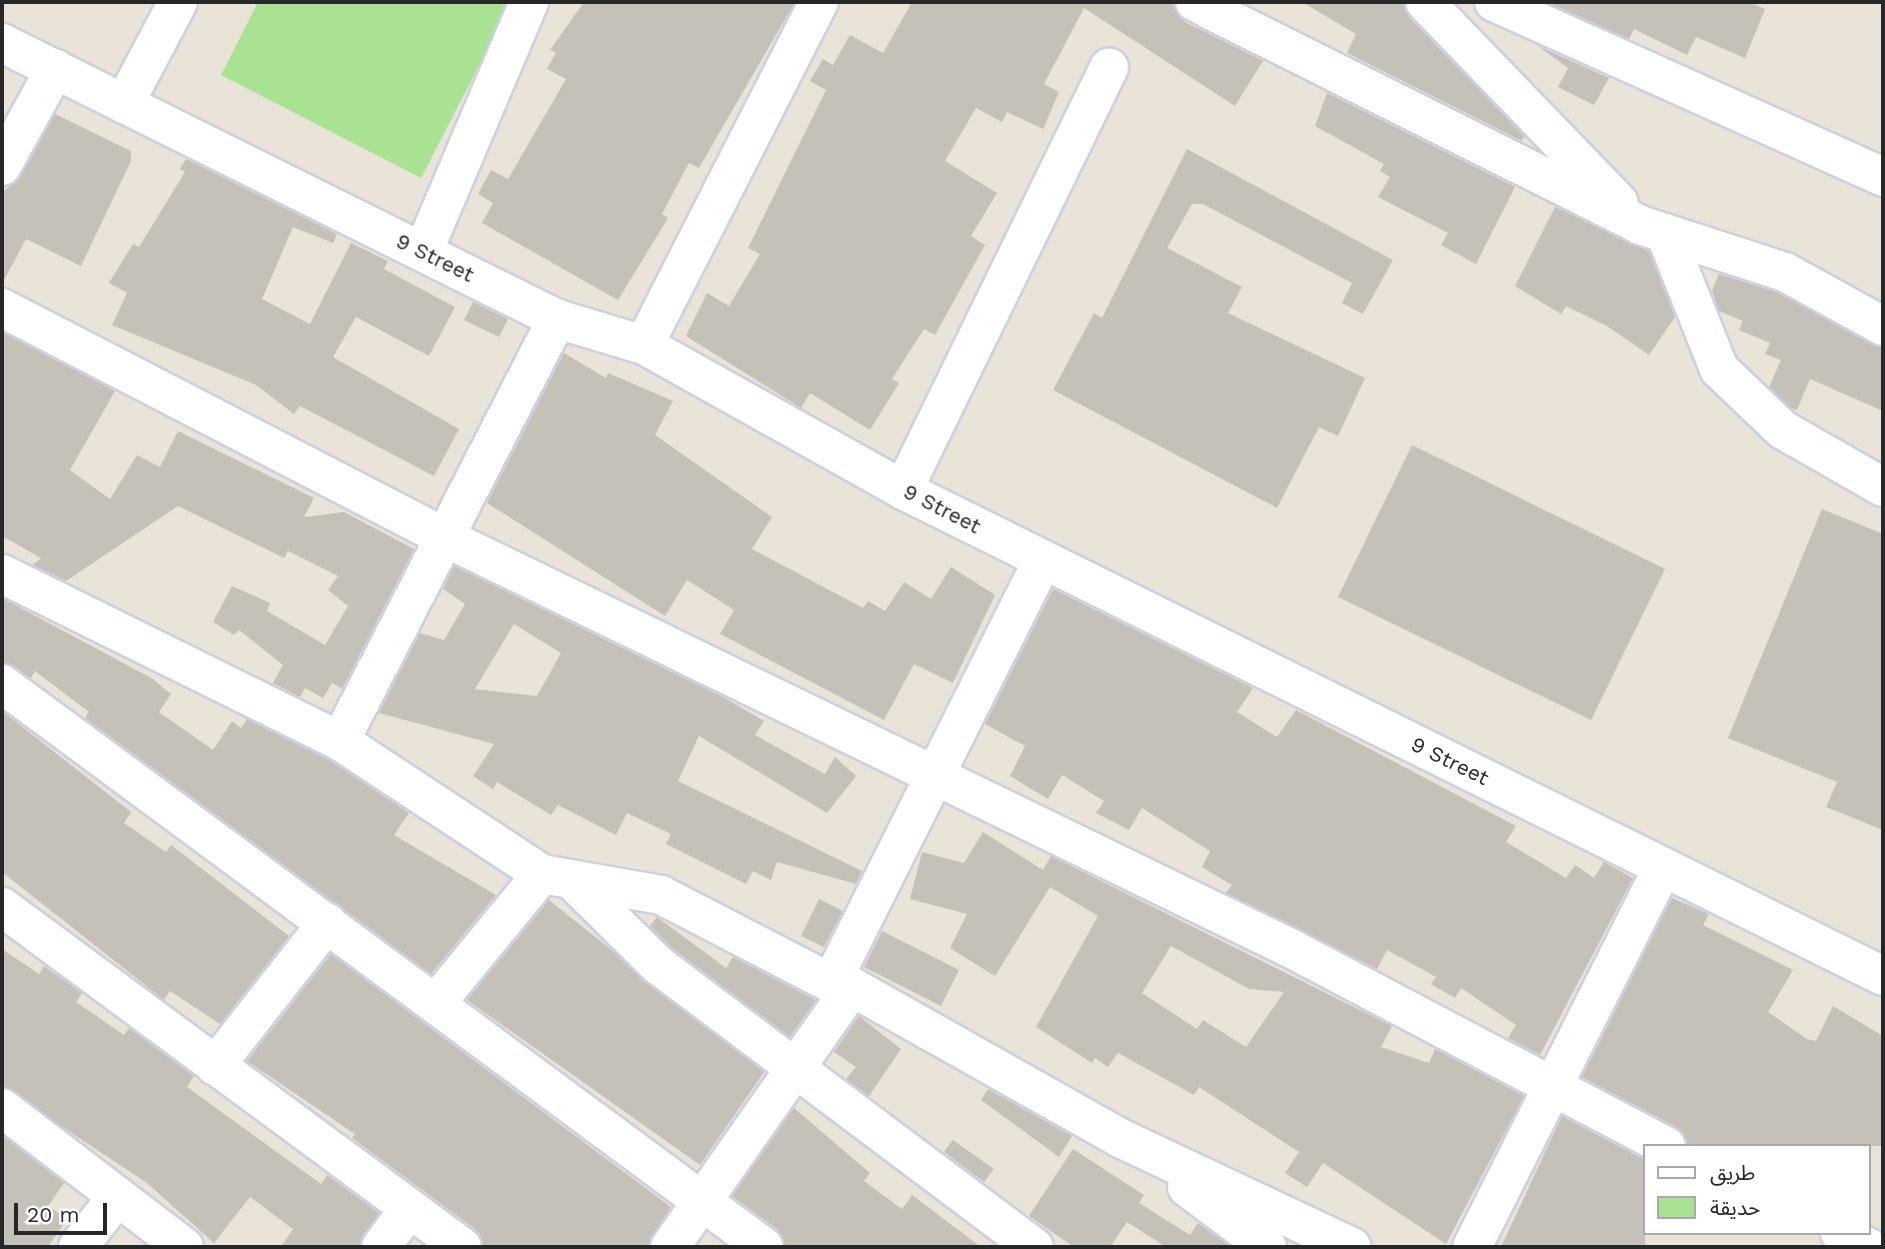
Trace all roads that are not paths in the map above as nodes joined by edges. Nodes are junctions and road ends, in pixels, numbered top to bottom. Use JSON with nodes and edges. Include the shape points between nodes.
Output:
{"nodes":[{"id":1,"x":178,"y":2,"type":"edge"},
{"id":2,"x":529,"y":2,"type":"edge"},
{"id":3,"x":819,"y":2,"type":"edge"},
{"id":4,"x":1195,"y":2,"type":"edge"},
{"id":5,"x":1425,"y":2,"type":"edge"},
{"id":6,"x":1494,"y":2,"type":"edge"},
{"id":7,"x":2,"y":43,"type":"edge"},
{"id":8,"x":1109,"y":67,"type":"dead end"},
{"id":9,"x":55,"y":69,"type":"junction"},
{"id":10,"x":124,"y":104,"type":"junction"},
{"id":11,"x":2,"y":166,"type":"edge"},
{"id":12,"x":1883,"y":177,"type":"edge"},
{"id":13,"x":1653,"y":229,"type":"junction"},
{"id":14,"x":423,"y":252,"type":"junction"},
{"id":15,"x":2,"y":308,"type":"edge"},
{"id":16,"x":557,"y":319,"type":"junction"},
{"id":17,"x":1883,"y":326,"type":"edge"},
{"id":18,"x":644,"y":345,"type":"junction"},
{"id":19,"x":1883,"y":487,"type":"edge"},
{"id":20,"x":903,"y":491,"type":"junction"},
{"id":21,"x":446,"y":538,"type":"junction"},
{"id":22,"x":1043,"y":560,"type":"junction"},
{"id":23,"x":2,"y":574,"type":"edge"},
{"id":24,"x":2,"y":684,"type":"edge"},
{"id":25,"x":340,"y":741,"type":"junction"},
{"id":26,"x":932,"y":779,"type":"junction"},
{"id":27,"x":1663,"y":867,"type":"junction"},
{"id":28,"x":557,"y":877,"type":"junction"},
{"id":29,"x":2,"y":907,"type":"edge"},
{"id":30,"x":327,"y":923,"type":"junction"},
{"id":31,"x":1883,"y":976,"type":"edge"},
{"id":32,"x":841,"y":985,"type":"junction"},
{"id":33,"x":436,"y":1003,"type":"junction"},
{"id":34,"x":215,"y":1066,"type":"junction"},
{"id":35,"x":796,"y":1074,"type":"junction"},
{"id":36,"x":1553,"y":1089,"type":"junction"},
{"id":37,"x":2,"y":1108,"type":"edge"},
{"id":38,"x":1121,"y":1138,"type":"junction"},
{"id":39,"x":1662,"y":1144,"type":"edge"},
{"id":40,"x":117,"y":1197,"type":"junction"},
{"id":41,"x":703,"y":1203,"type":"junction"},
{"id":42,"x":408,"y":1210,"type":"junction"},
{"id":43,"x":1844,"y":1235,"type":"edge"},
{"id":44,"x":78,"y":1247,"type":"edge"},
{"id":45,"x":184,"y":1247,"type":"edge"},
{"id":46,"x":380,"y":1247,"type":"edge"},
{"id":47,"x":463,"y":1247,"type":"edge"},
{"id":48,"x":670,"y":1247,"type":"edge"},
{"id":49,"x":764,"y":1247,"type":"edge"},
{"id":50,"x":1034,"y":1247,"type":"edge"},
{"id":51,"x":1266,"y":1247,"type":"edge"},
{"id":52,"x":1352,"y":1247,"type":"edge"},
{"id":53,"x":1472,"y":1247,"type":"edge"},
{"id":54,"x":1868,"y":1247,"type":"edge"}],
"edges":[{"from":1,"to":10,"type":"street"},
{"from":2,"to":14,"type":"street"},
{"from":3,"to":18,"type":"street"},
{"from":4,"to":13,"type":"street"},
{"from":5,"to":13,"type":"street"},
{"from":6,"to":12,"type":"street"},
{"from":7,"to":9,"type":"street","name":"9 Street"},
{"from":8,"to":20,"type":"street"},
{"from":9,"to":10,"type":"street","name":"9 Street"},
{"from":9,"to":11,"type":"street"},
{"from":10,"to":14,"type":"street","name":"9 Street"},
{"from":13,"to":17,"type":"street","via":[[1785,272]]},
{"from":13,"to":19,"type":"street","via":[[1719,369],[1783,430]]},
{"from":14,"to":16,"type":"street","name":"9 Street"},
{"from":15,"to":21,"type":"street"},
{"from":16,"to":18,"type":"street","name":"9 Street"},
{"from":16,"to":21,"type":"street"},
{"from":18,"to":20,"type":"street","name":"9 Street"},
{"from":20,"to":22,"type":"street","name":"9 Street"},
{"from":21,"to":25,"type":"street"},
{"from":21,"to":26,"type":"street"},
{"from":22,"to":26,"type":"street"},
{"from":22,"to":27,"type":"street","name":"9 Street"},
{"from":23,"to":25,"type":"street"},
{"from":24,"to":30,"type":"street"},
{"from":25,"to":28,"type":"street"},
{"from":26,"to":32,"type":"street"},
{"from":26,"to":36,"type":"street","via":[[1293,950]]},
{"from":27,"to":31,"type":"street","name":"9 Street"},
{"from":27,"to":36,"type":"street"},
{"from":28,"to":32,"type":"street","via":[[660,895]]},
{"from":28,"to":33,"type":"street"},
{"from":28,"to":35,"type":"street","via":[[657,965]]},
{"from":29,"to":34,"type":"street"},
{"from":30,"to":33,"type":"street"},
{"from":30,"to":34,"type":"street"},
{"from":32,"to":35,"type":"street"},
{"from":32,"to":38,"type":"street"},
{"from":33,"to":41,"type":"street"},
{"from":34,"to":42,"type":"street"},
{"from":35,"to":41,"type":"street"},
{"from":35,"to":50,"type":"street"},
{"from":36,"to":39,"type":"street"},
{"from":36,"to":53,"type":"street"},
{"from":37,"to":40,"type":"street"},
{"from":38,"to":51,"type":"street"},
{"from":38,"to":52,"type":"street"},
{"from":40,"to":44,"type":"street"},
{"from":40,"to":45,"type":"street"},
{"from":41,"to":48,"type":"street"},
{"from":41,"to":49,"type":"street"},
{"from":42,"to":46,"type":"street"},
{"from":42,"to":47,"type":"street"},
{"from":43,"to":54,"type":"street"}]}
